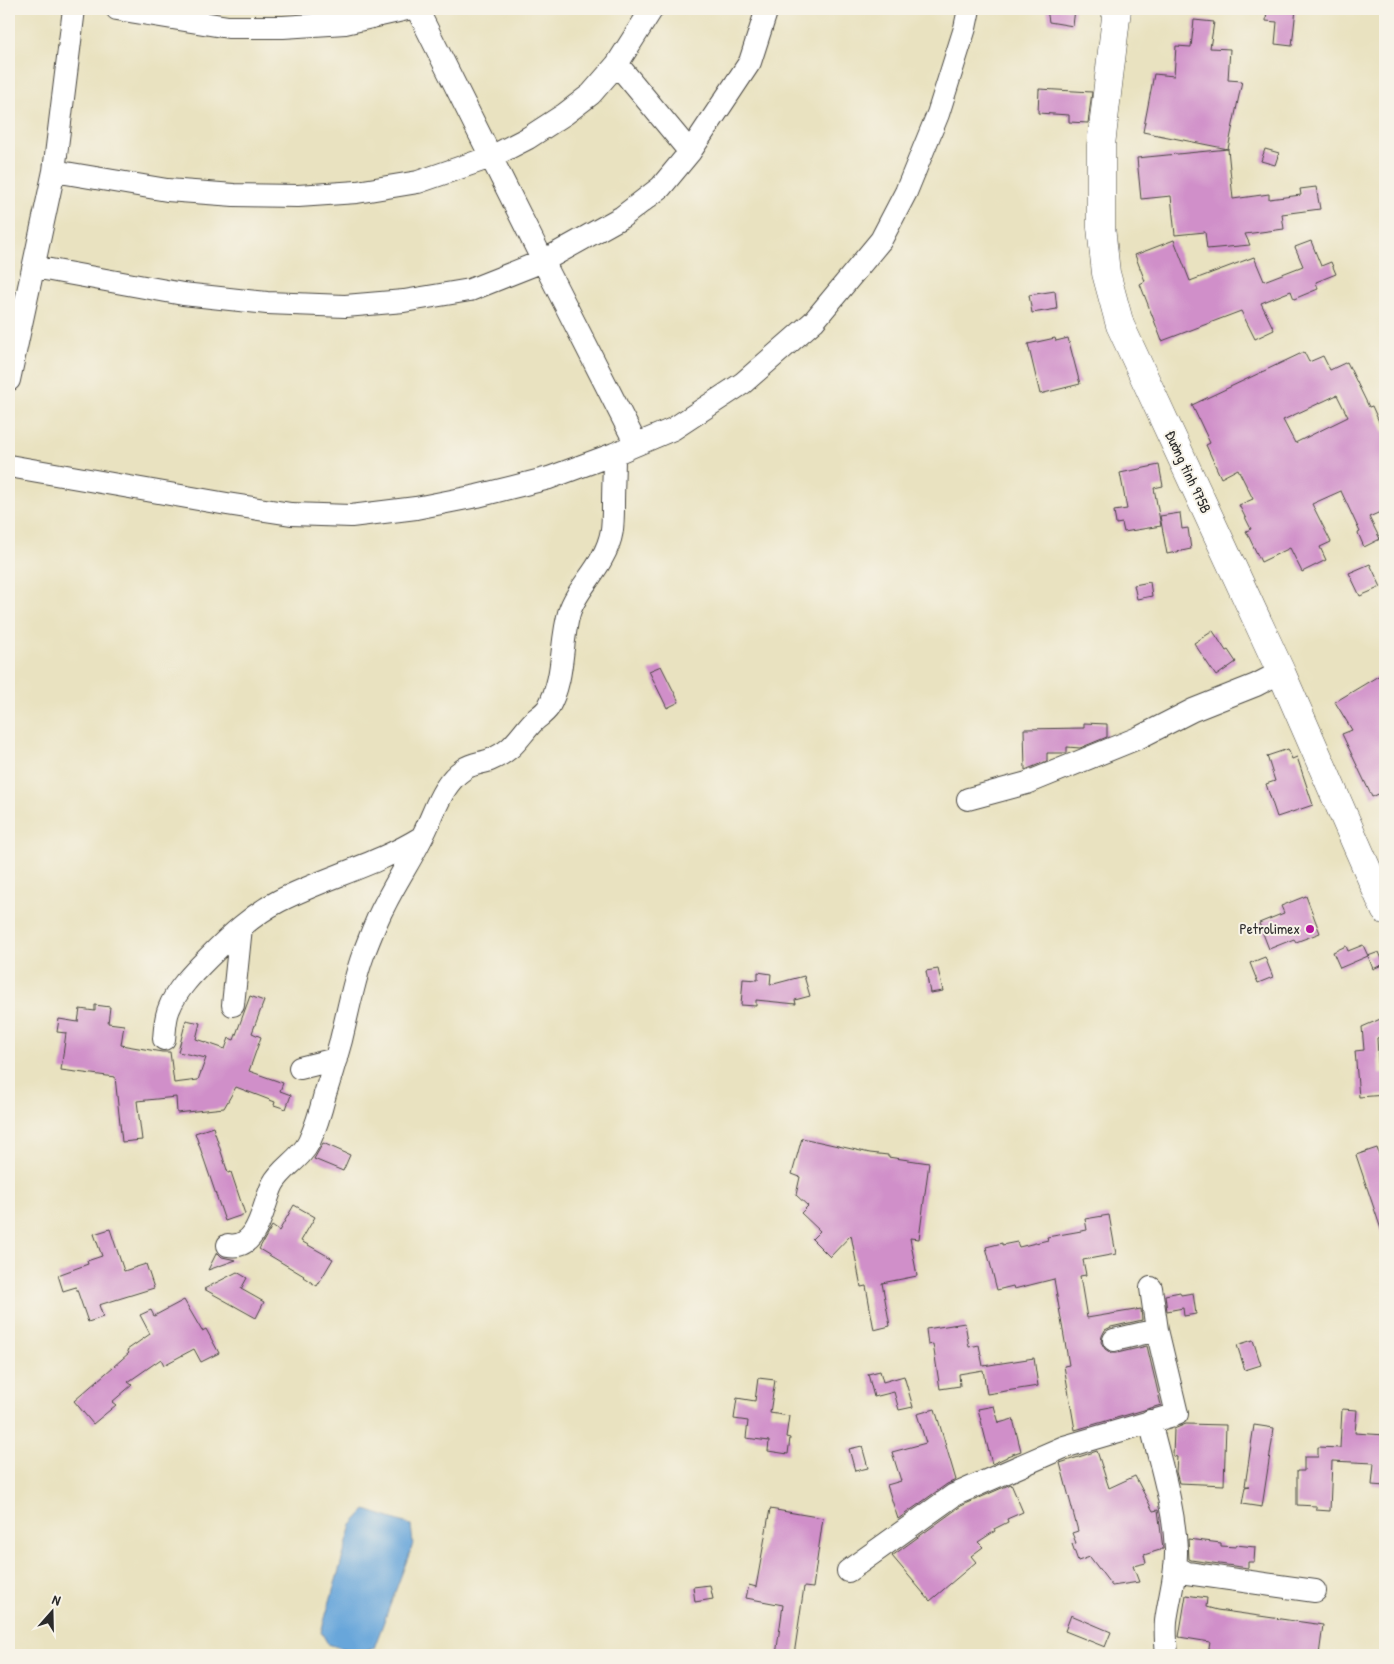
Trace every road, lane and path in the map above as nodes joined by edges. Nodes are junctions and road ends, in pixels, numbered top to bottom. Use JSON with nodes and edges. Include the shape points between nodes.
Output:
{"nodes":[{"id":1,"x":74,"y":9,"type":"edge"},
{"id":2,"x":117,"y":9,"type":"edge"},
{"id":3,"x":407,"y":9,"type":"edge"},
{"id":4,"x":417,"y":9,"type":"edge"},
{"id":5,"x":652,"y":9,"type":"edge"},
{"id":6,"x":767,"y":9,"type":"edge"},
{"id":7,"x":968,"y":9,"type":"edge"},
{"id":8,"x":1117,"y":9,"type":"edge"},
{"id":9,"x":617,"y":64,"type":"junction"},
{"id":10,"x":690,"y":152,"type":"junction"},
{"id":11,"x":491,"y":157,"type":"junction"},
{"id":12,"x":54,"y":171,"type":"junction"},
{"id":13,"x":542,"y":261,"type":"junction"},
{"id":14,"x":34,"y":267,"type":"junction"},
{"id":15,"x":9,"y":380,"type":"edge"},
{"id":16,"x":636,"y":444,"type":"junction"},
{"id":17,"x":614,"y":454,"type":"junction"},
{"id":18,"x":9,"y":466,"type":"edge"},
{"id":19,"x":1281,"y":672,"type":"junction"},
{"id":20,"x":968,"y":799,"type":"dead end"},
{"id":21,"x":422,"y":837,"type":"junction"},
{"id":22,"x":1385,"y":910,"type":"edge"},
{"id":23,"x":240,"y":927,"type":"junction"},
{"id":24,"x":233,"y":1005,"type":"dead end"},
{"id":25,"x":164,"y":1039,"type":"dead end"},
{"id":26,"x":336,"y":1059,"type":"junction"},
{"id":27,"x":300,"y":1068,"type":"dead end"},
{"id":28,"x":228,"y":1245,"type":"dead end"},
{"id":29,"x":1151,"y":1288,"type":"dead end"},
{"id":30,"x":1157,"y":1330,"type":"junction"},
{"id":31,"x":1114,"y":1340,"type":"dead end"},
{"id":32,"x":1150,"y":1421,"type":"junction"},
{"id":33,"x":1175,"y":1566,"type":"junction"},
{"id":34,"x":848,"y":1571,"type":"dead end"},
{"id":35,"x":1315,"y":1591,"type":"dead end"},
{"id":36,"x":1167,"y":1655,"type":"edge"}],
"edges":[{"from":1,"to":12,"type":"street"},
{"from":2,"to":3,"type":"street","via":[[228,27],[345,23]]},
{"from":4,"to":11,"type":"street"},
{"from":5,"to":9,"type":"street"},
{"from":6,"to":10,"type":"street","via":[[750,62]]},
{"from":7,"to":16,"type":"street","via":[[938,114],[906,192],[881,240],[814,321],[743,383],[674,429]]},
{"from":8,"to":19,"type":"main road","name":"Đường tỉnh 975B","via":[[1101,144],[1100,227],[1106,273],[1120,325]]},
{"from":9,"to":10,"type":"street"},
{"from":9,"to":11,"type":"street","via":[[591,94],[565,114]]},
{"from":10,"to":13,"type":"street","via":[[661,187],[622,217]]},
{"from":11,"to":12,"type":"street","via":[[418,182],[357,192],[298,196],[168,190]]},
{"from":11,"to":13,"type":"street"},
{"from":12,"to":14,"type":"street"},
{"from":13,"to":14,"type":"street","via":[[470,290],[346,306],[267,303],[184,294]]},
{"from":13,"to":16,"type":"street"},
{"from":14,"to":15,"type":"street"},
{"from":16,"to":17,"type":"street"},
{"from":17,"to":18,"type":"street","via":[[549,478],[477,496],[351,516],[291,514]]},
{"from":17,"to":21,"type":"street","via":[[614,521],[610,541],[570,610],[562,643],[561,671],[547,709],[504,753],[464,768],[451,781],[438,800]]},
{"from":19,"to":20,"type":"street","via":[[1138,738],[1027,783]]},
{"from":19,"to":22,"type":"main road","name":"Đường tỉnh 975B"},
{"from":21,"to":23,"type":"street","via":[[380,860],[280,900]]},
{"from":21,"to":26,"type":"street","via":[[372,932],[357,973]]},
{"from":23,"to":24,"type":"street"},
{"from":23,"to":25,"type":"street","via":[[179,991],[168,1009]]},
{"from":26,"to":27,"type":"street"},
{"from":26,"to":28,"type":"street","via":[[308,1144],[274,1182],[262,1216],[247,1241]]},
{"from":29,"to":30,"type":"street"},
{"from":30,"to":31,"type":"street"},
{"from":30,"to":32,"type":"street","via":[[1177,1414]]},
{"from":32,"to":33,"type":"street","via":[[1171,1512]]},
{"from":32,"to":34,"type":"street","via":[[1064,1448],[954,1495]]},
{"from":33,"to":35,"type":"street","via":[[1187,1573]]},
{"from":33,"to":36,"type":"street","via":[[1166,1620]]}]}
